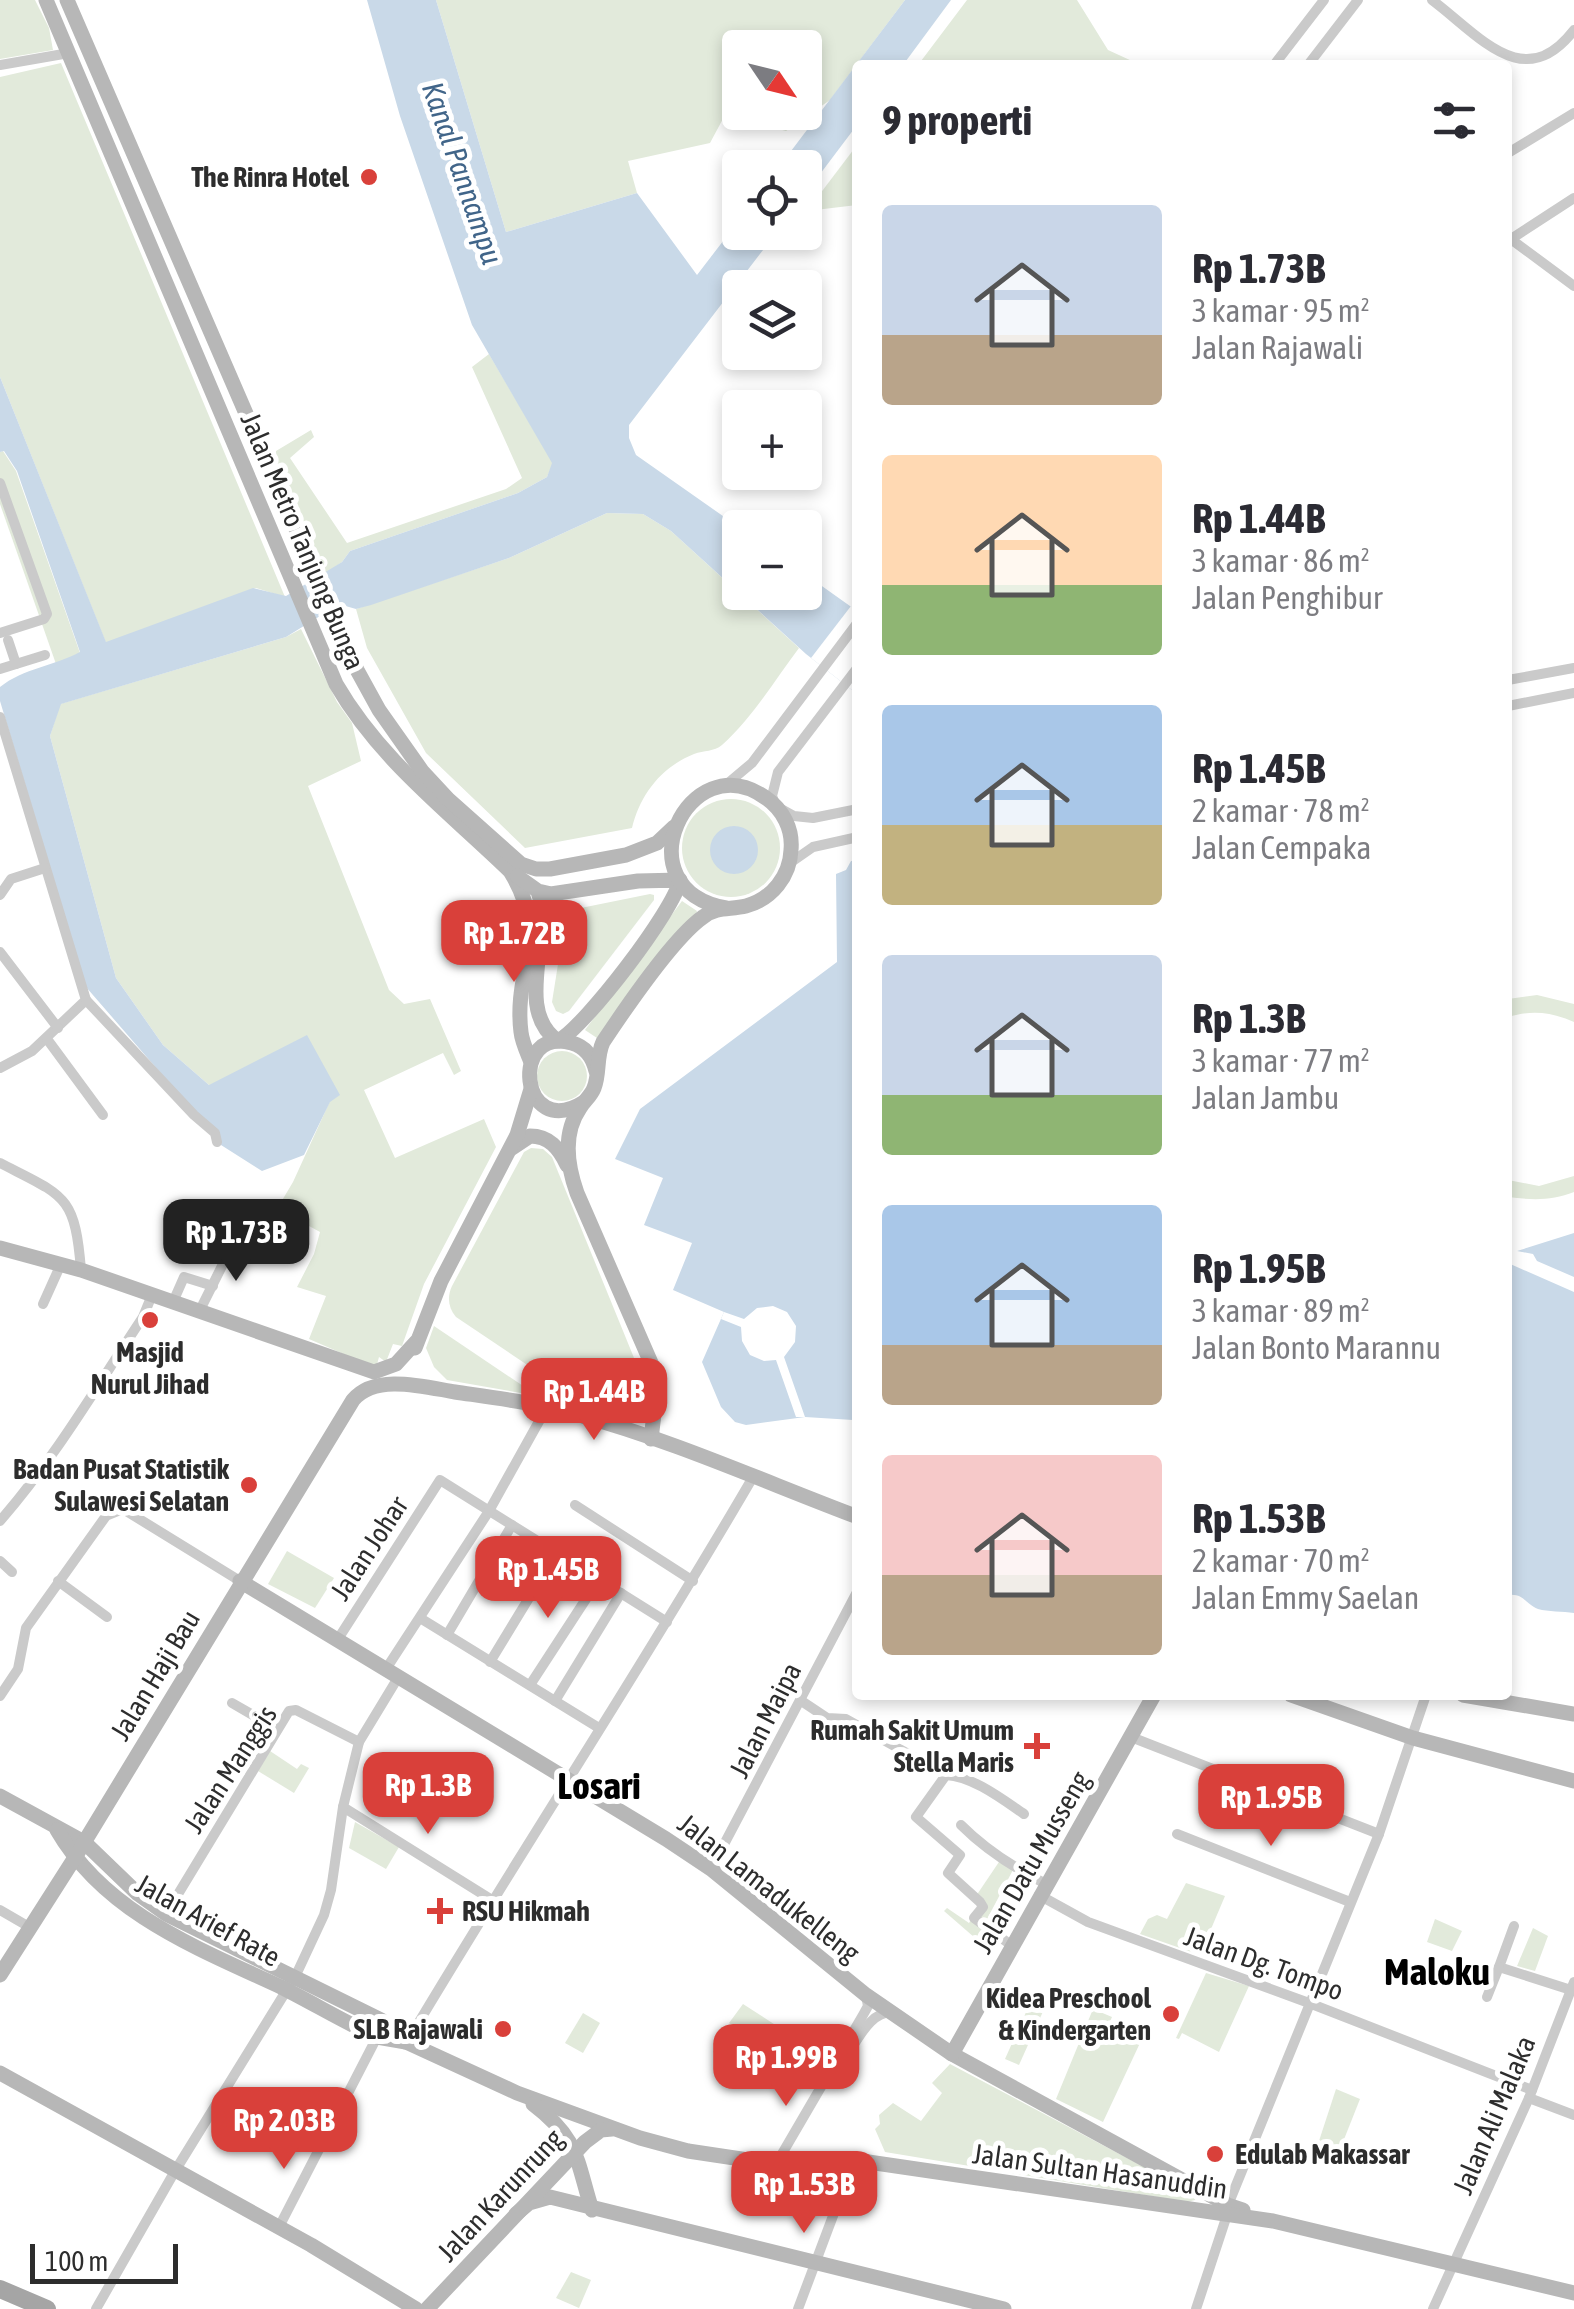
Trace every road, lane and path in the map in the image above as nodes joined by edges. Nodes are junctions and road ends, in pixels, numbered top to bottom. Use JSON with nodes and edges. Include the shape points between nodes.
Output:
{"nodes":[{"id":1,"x":46,"y":0,"type":"edge"},
{"id":2,"x":67,"y":0,"type":"edge"},
{"id":3,"x":1324,"y":0,"type":"edge"},
{"id":4,"x":1358,"y":0,"type":"edge"},
{"id":5,"x":1432,"y":0,"type":"edge"},
{"id":6,"x":1574,"y":30,"type":"edge"},
{"id":7,"x":68,"y":53,"type":"junction"},
{"id":8,"x":1278,"y":60,"type":"edge"},
{"id":9,"x":1312,"y":60,"type":"edge"},
{"id":10,"x":0,"y":65,"type":"edge"},
{"id":11,"x":1574,"y":113,"type":"edge"},
{"id":12,"x":1512,"y":151,"type":"edge"},
{"id":13,"x":136,"y":164,"type":"junction"},
{"id":14,"x":118,"y":172,"type":"junction"},
{"id":15,"x":1574,"y":198,"type":"edge"},
{"id":16,"x":1512,"y":236,"type":"edge"},
{"id":17,"x":1512,"y":240,"type":"edge"},
{"id":18,"x":1574,"y":285,"type":"edge"},
{"id":19,"x":0,"y":483,"type":"edge"},
{"id":20,"x":852,"y":630,"type":"edge"},
{"id":21,"x":4,"y":636,"type":"edge"},
{"id":22,"x":45,"y":655,"type":"dead end"},
{"id":23,"x":16,"y":664,"type":"junction"},
{"id":24,"x":1574,"y":668,"type":"edge"},
{"id":25,"x":0,"y":669,"type":"edge"},
{"id":26,"x":852,"y":675,"type":"edge"},
{"id":27,"x":1512,"y":679,"type":"edge"},
{"id":28,"x":1574,"y":693,"type":"edge"},
{"id":29,"x":1512,"y":705,"type":"edge"},
{"id":30,"x":0,"y":717,"type":"edge"},
{"id":31,"x":717,"y":788,"type":"junction"},
{"id":32,"x":776,"y":806,"type":"junction"},
{"id":33,"x":852,"y":810,"type":"edge"},
{"id":34,"x":674,"y":827,"type":"junction"},
{"id":35,"x":852,"y":838,"type":"edge"},
{"id":36,"x":789,"y":865,"type":"junction"},
{"id":37,"x":45,"y":868,"type":"junction"},
{"id":38,"x":510,"y":871,"type":"junction"},
{"id":39,"x":680,"y":880,"type":"junction"},
{"id":40,"x":538,"y":891,"type":"junction"},
{"id":41,"x":0,"y":895,"type":"edge"},
{"id":42,"x":726,"y":908,"type":"junction"},
{"id":43,"x":0,"y":952,"type":"edge"},
{"id":44,"x":86,"y":1000,"type":"junction"},
{"id":45,"x":58,"y":1028,"type":"junction"},
{"id":46,"x":47,"y":1039,"type":"junction"},
{"id":47,"x":558,"y":1042,"type":"junction"},
{"id":48,"x":531,"y":1062,"type":"junction"},
{"id":49,"x":0,"y":1068,"type":"edge"},
{"id":50,"x":597,"y":1075,"type":"junction"},
{"id":51,"x":530,"y":1089,"type":"junction"},
{"id":52,"x":584,"y":1102,"type":"junction"},
{"id":53,"x":103,"y":1114,"type":"dead end"},
{"id":54,"x":217,"y":1142,"type":"dead end"},
{"id":55,"x":509,"y":1151,"type":"junction"},
{"id":56,"x":0,"y":1163,"type":"edge"},
{"id":57,"x":569,"y":1171,"type":"junction"},
{"id":58,"x":236,"y":1238,"type":"dead end"},
{"id":59,"x":0,"y":1248,"type":"edge"},
{"id":60,"x":61,"y":1264,"type":"junction"},
{"id":61,"x":81,"y":1270,"type":"junction"},
{"id":62,"x":213,"y":1286,"type":"junction"},
{"id":63,"x":152,"y":1295,"type":"junction"},
{"id":64,"x":173,"y":1302,"type":"junction"},
{"id":65,"x":43,"y":1304,"type":"dead end"},
{"id":66,"x":200,"y":1312,"type":"junction"},
{"id":67,"x":344,"y":1362,"type":"junction"},
{"id":68,"x":380,"y":1378,"type":"junction"},
{"id":69,"x":353,"y":1400,"type":"junction"},
{"id":70,"x":546,"y":1407,"type":"junction"},
{"id":71,"x":652,"y":1438,"type":"junction"},
{"id":72,"x":753,"y":1477,"type":"junction"},
{"id":73,"x":575,"y":1505,"type":"dead end"},
{"id":74,"x":488,"y":1511,"type":"junction"},
{"id":75,"x":852,"y":1516,"type":"edge"},
{"id":76,"x":0,"y":1521,"type":"edge"},
{"id":77,"x":512,"y":1526,"type":"junction"},
{"id":78,"x":556,"y":1552,"type":"junction"},
{"id":79,"x":0,"y":1560,"type":"edge"},
{"id":80,"x":12,"y":1572,"type":"dead end"},
{"id":81,"x":599,"y":1579,"type":"junction"},
{"id":82,"x":58,"y":1580,"type":"junction"},
{"id":83,"x":692,"y":1581,"type":"junction"},
{"id":84,"x":240,"y":1582,"type":"junction"},
{"id":85,"x":621,"y":1593,"type":"junction"},
{"id":86,"x":852,"y":1601,"type":"edge"},
{"id":87,"x":107,"y":1616,"type":"dead end"},
{"id":88,"x":420,"y":1618,"type":"junction"},
{"id":89,"x":667,"y":1622,"type":"junction"},
{"id":90,"x":446,"y":1634,"type":"junction"},
{"id":91,"x":338,"y":1638,"type":"junction"},
{"id":92,"x":490,"y":1662,"type":"junction"},
{"id":93,"x":393,"y":1672,"type":"junction"},
{"id":94,"x":530,"y":1685,"type":"junction"},
{"id":95,"x":0,"y":1696,"type":"edge"},
{"id":96,"x":554,"y":1700,"type":"junction"},
{"id":97,"x":800,"y":1700,"type":"junction"},
{"id":98,"x":1151,"y":1700,"type":"edge"},
{"id":99,"x":1304,"y":1700,"type":"edge"},
{"id":100,"x":1424,"y":1700,"type":"edge"},
{"id":101,"x":1492,"y":1700,"type":"edge"},
{"id":102,"x":232,"y":1702,"type":"dead end"},
{"id":103,"x":1574,"y":1714,"type":"edge"},
{"id":104,"x":598,"y":1728,"type":"junction"},
{"id":105,"x":277,"y":1729,"type":"junction"},
{"id":106,"x":1131,"y":1737,"type":"junction"},
{"id":107,"x":1413,"y":1738,"type":"junction"},
{"id":108,"x":358,"y":1742,"type":"junction"},
{"id":109,"x":946,"y":1775,"type":"junction"},
{"id":110,"x":568,"y":1778,"type":"junction"},
{"id":111,"x":1574,"y":1781,"type":"edge"},
{"id":112,"x":0,"y":1796,"type":"edge"},
{"id":113,"x":344,"y":1808,"type":"junction"},
{"id":114,"x":1024,"y":1814,"type":"dead end"},
{"id":115,"x":961,"y":1825,"type":"dead end"},
{"id":116,"x":58,"y":1830,"type":"junction"},
{"id":117,"x":1177,"y":1834,"type":"dead end"},
{"id":118,"x":1379,"y":1834,"type":"junction"},
{"id":119,"x":84,"y":1842,"type":"junction"},
{"id":120,"x":74,"y":1859,"type":"junction"},
{"id":121,"x":711,"y":1869,"type":"junction"},
{"id":122,"x":1042,"y":1889,"type":"junction"},
{"id":123,"x":492,"y":1900,"type":"junction"},
{"id":124,"x":1350,"y":1902,"type":"junction"},
{"id":125,"x":0,"y":1910,"type":"edge"},
{"id":126,"x":166,"y":1914,"type":"junction"},
{"id":127,"x":1514,"y":1926,"type":"dead end"},
{"id":128,"x":31,"y":1928,"type":"junction"},
{"id":129,"x":1012,"y":1944,"type":"junction"},
{"id":130,"x":1499,"y":1967,"type":"junction"},
{"id":131,"x":0,"y":1975,"type":"edge"},
{"id":132,"x":296,"y":1975,"type":"junction"},
{"id":133,"x":1572,"y":1986,"type":"edge"},
{"id":134,"x":285,"y":1990,"type":"junction"},
{"id":135,"x":866,"y":1995,"type":"junction"},
{"id":136,"x":1487,"y":1997,"type":"dead end"},
{"id":137,"x":1310,"y":2002,"type":"junction"},
{"id":138,"x":892,"y":2012,"type":"junction"},
{"id":139,"x":377,"y":2037,"type":"junction"},
{"id":140,"x":407,"y":2042,"type":"junction"},
{"id":141,"x":952,"y":2054,"type":"junction"},
{"id":142,"x":0,"y":2073,"type":"edge"},
{"id":143,"x":826,"y":2080,"type":"junction"},
{"id":144,"x":517,"y":2093,"type":"junction"},
{"id":145,"x":1530,"y":2094,"type":"junction"},
{"id":146,"x":1574,"y":2116,"type":"edge"},
{"id":147,"x":616,"y":2130,"type":"junction"},
{"id":148,"x":576,"y":2151,"type":"junction"},
{"id":149,"x":780,"y":2159,"type":"junction"},
{"id":150,"x":854,"y":2160,"type":"junction"},
{"id":151,"x":175,"y":2171,"type":"junction"},
{"id":152,"x":592,"y":2210,"type":"junction"},
{"id":153,"x":1227,"y":2210,"type":"junction"},
{"id":154,"x":516,"y":2214,"type":"junction"},
{"id":155,"x":278,"y":2227,"type":"junction"},
{"id":156,"x":817,"y":2262,"type":"junction"},
{"id":157,"x":1452,"y":2265,"type":"junction"},
{"id":158,"x":6,"y":2292,"type":"edge"},
{"id":159,"x":1574,"y":2293,"type":"edge"},
{"id":160,"x":32,"y":2309,"type":"edge"},
{"id":161,"x":47,"y":2309,"type":"edge"},
{"id":162,"x":96,"y":2309,"type":"edge"},
{"id":163,"x":416,"y":2309,"type":"edge"},
{"id":164,"x":427,"y":2309,"type":"edge"},
{"id":165,"x":798,"y":2309,"type":"edge"},
{"id":166,"x":1004,"y":2309,"type":"edge"},
{"id":167,"x":1196,"y":2309,"type":"edge"},
{"id":168,"x":1433,"y":2309,"type":"edge"}],
"edges":[{"from":1,"to":7,"type":"main road","name":"Jalan Metro Tanjung Bunga"},
{"from":2,"to":13,"type":"main road","name":"Jalan Metro Tanjung Bunga"},
{"from":3,"to":8,"type":"street"},
{"from":4,"to":9,"type":"street"},
{"from":5,"to":6,"type":"street","via":[[1520,62],[1558,51]]},
{"from":7,"to":10,"type":"street"},
{"from":7,"to":14,"type":"main road","name":"Jalan Metro Tanjung Bunga"},
{"from":11,"to":12,"type":"street"},
{"from":13,"to":14,"type":"main road"},
{"from":13,"to":34,"type":"main road","name":"Jalan Metro Tanjung Bunga","via":[[357,670],[437,788],[536,870],[626,855],[657,843]]},
{"from":14,"to":38,"type":"main road","name":"Jalan Metro Tanjung Bunga","via":[[336,684],[375,742]]},
{"from":15,"to":16,"type":"street"},
{"from":17,"to":18,"type":"street"},
{"from":19,"to":21,"type":"street","via":[[47,614]]},
{"from":20,"to":31,"type":"street","via":[[752,763]]},
{"from":21,"to":23,"type":"street"},
{"from":22,"to":23,"type":"street"},
{"from":23,"to":25,"type":"street"},
{"from":24,"to":27,"type":"street"},
{"from":26,"to":32,"type":"street","via":[[778,772]]},
{"from":28,"to":29,"type":"street"},
{"from":30,"to":37,"type":"street"},
{"from":31,"to":32,"type":"main road","via":[[752,790]]},
{"from":31,"to":34,"type":"main road","via":[[688,806]]},
{"from":32,"to":33,"type":"street","via":[[814,818]]},
{"from":32,"to":36,"type":"main road","via":[[789,829]]},
{"from":34,"to":39,"type":"main road","via":[[671,854]]},
{"from":35,"to":36,"type":"street","via":[[813,847]]},
{"from":36,"to":42,"type":"main road","via":[[768,895]]},
{"from":37,"to":41,"type":"street","via":[[12,879]]},
{"from":37,"to":44,"type":"street"},
{"from":38,"to":40,"type":"main road"},
{"from":38,"to":48,"type":"main road","name":"Jalan Metro Tanjung Bunga","via":[[530,914],[520,1033]]},
{"from":39,"to":40,"type":"main road"},
{"from":39,"to":42,"type":"main road","via":[[700,899]]},
{"from":39,"to":47,"type":"main road","via":[[665,912],[595,1006]]},
{"from":40,"to":47,"type":"main road","via":[[543,923],[535,1006]]},
{"from":42,"to":50,"type":"main road","via":[[682,936],[604,1042]]},
{"from":43,"to":45,"type":"street"},
{"from":44,"to":45,"type":"street"},
{"from":44,"to":54,"type":"street"},
{"from":45,"to":46,"type":"street"},
{"from":46,"to":49,"type":"street"},
{"from":46,"to":53,"type":"street"},
{"from":47,"to":48,"type":"main road"},
{"from":47,"to":50,"type":"main road","via":[[582,1048]]},
{"from":48,"to":51,"type":"main road"},
{"from":50,"to":52,"type":"main road"},
{"from":51,"to":52,"type":"main road","via":[[550,1108]]},
{"from":51,"to":55,"type":"main road"},
{"from":52,"to":57,"type":"main road","via":[[567,1148]]},
{"from":55,"to":57,"type":"main road","via":[[525,1138],[545,1138]]},
{"from":55,"to":68,"type":"main road","via":[[416,1342]]},
{"from":56,"to":61,"type":"street","via":[[65,1200],[78,1232]]},
{"from":57,"to":71,"type":"main road","via":[[655,1372]]},
{"from":58,"to":62,"type":"street"},
{"from":59,"to":60,"type":"main road"},
{"from":60,"to":61,"type":"main road"},
{"from":60,"to":65,"type":"street"},
{"from":61,"to":63,"type":"main road"},
{"from":62,"to":64,"type":"street","via":[[184,1277]]},
{"from":62,"to":66,"type":"street"},
{"from":63,"to":64,"type":"main road"},
{"from":63,"to":76,"type":"street","via":[[66,1438]]},
{"from":64,"to":66,"type":"main road"},
{"from":66,"to":67,"type":"main road"},
{"from":67,"to":68,"type":"main road"},
{"from":67,"to":69,"type":"main road"},
{"from":68,"to":69,"type":"main road"},
{"from":68,"to":70,"type":"main road"},
{"from":69,"to":84,"type":"main road","name":"Jalan Haji Bau"},
{"from":70,"to":71,"type":"main road"},
{"from":70,"to":74,"type":"street"},
{"from":71,"to":72,"type":"main road"},
{"from":72,"to":75,"type":"main road"},
{"from":72,"to":83,"type":"street"},
{"from":73,"to":83,"type":"street"},
{"from":74,"to":77,"type":"street"},
{"from":74,"to":88,"type":"street"},
{"from":74,"to":91,"type":"street","name":"Jalan Johar","via":[[440,1480]]},
{"from":77,"to":78,"type":"street"},
{"from":77,"to":90,"type":"street"},
{"from":78,"to":81,"type":"street"},
{"from":78,"to":92,"type":"street"},
{"from":79,"to":80,"type":"street"},
{"from":81,"to":85,"type":"street"},
{"from":81,"to":94,"type":"street"},
{"from":82,"to":84,"type":"street","via":[[100,1522],[123,1509]]},
{"from":82,"to":87,"type":"street"},
{"from":82,"to":95,"type":"street","via":[[23,1632],[18,1669]]},
{"from":83,"to":89,"type":"street"},
{"from":84,"to":91,"type":"main road","name":"Jalan Lamadukelleng"},
{"from":84,"to":119,"type":"main road","name":"Jalan Haji Bau"},
{"from":85,"to":89,"type":"street"},
{"from":85,"to":96,"type":"street"},
{"from":86,"to":97,"type":"street","name":"Jalan Maipa"},
{"from":88,"to":90,"type":"street"},
{"from":88,"to":93,"type":"street"},
{"from":89,"to":104,"type":"street"},
{"from":90,"to":92,"type":"street"},
{"from":91,"to":93,"type":"main road","name":"Jalan Lamadukelleng"},
{"from":92,"to":94,"type":"street"},
{"from":93,"to":108,"type":"street"},
{"from":93,"to":110,"type":"main road","name":"Jalan Lamadukelleng"},
{"from":94,"to":96,"type":"street"},
{"from":96,"to":104,"type":"street"},
{"from":97,"to":109,"type":"street"},
{"from":97,"to":121,"type":"street","name":"Jalan Maipa"},
{"from":98,"to":106,"type":"main road","name":"Jalan Datu Musseng"},
{"from":99,"to":107,"type":"main road"},
{"from":100,"to":107,"type":"street"},
{"from":101,"to":103,"type":"main road"},
{"from":102,"to":105,"type":"street"},
{"from":104,"to":110,"type":"street"},
{"from":105,"to":108,"type":"street","name":"Jalan Manggis","via":[[296,1710]]},
{"from":105,"to":126,"type":"street","name":"Jalan Manggis"},
{"from":106,"to":118,"type":"street"},
{"from":106,"to":122,"type":"main road","name":"Jalan Datu Musseng"},
{"from":107,"to":111,"type":"main road"},
{"from":107,"to":118,"type":"street"},
{"from":108,"to":113,"type":"street"},
{"from":109,"to":114,"type":"street"},
{"from":109,"to":129,"type":"street","via":[[916,1818],[960,1854],[948,1872],[980,1902],[974,1918]]},
{"from":110,"to":121,"type":"main road","name":"Jalan Lamadukelleng"},
{"from":110,"to":123,"type":"street"},
{"from":112,"to":116,"type":"main road"},
{"from":113,"to":123,"type":"street"},
{"from":113,"to":132,"type":"street","via":[[328,1902]]},
{"from":115,"to":122,"type":"street","name":"Jalan Dg. Tompo"},
{"from":116,"to":119,"type":"main road","name":"Jalan Arief Rate"},
{"from":116,"to":120,"type":"main road","name":"Jalan Arief Rate"},
{"from":117,"to":124,"type":"street"},
{"from":118,"to":124,"type":"street"},
{"from":119,"to":120,"type":"main road","name":"Jalan Haji Bau"},
{"from":119,"to":126,"type":"main road","name":"Jalan Arief Rate"},
{"from":120,"to":128,"type":"main road","name":"Jalan Haji Bau"},
{"from":120,"to":134,"type":"main road","name":"Jalan Arief Rate","via":[[137,1914]]},
{"from":121,"to":135,"type":"main road","name":"Jalan Lamadukelleng"},
{"from":122,"to":129,"type":"main road","name":"Jalan Datu Musseng"},
{"from":122,"to":137,"type":"street","name":"Jalan Dg. Tompo","via":[[1088,1922]]},
{"from":123,"to":140,"type":"street"},
{"from":124,"to":137,"type":"street"},
{"from":125,"to":128,"type":"street"},
{"from":126,"to":132,"type":"main road","name":"Jalan Arief Rate"},
{"from":127,"to":130,"type":"street"},
{"from":128,"to":131,"type":"main road","name":"Jalan Haji Bau"},
{"from":129,"to":141,"type":"main road","name":"Jalan Datu Musseng"},
{"from":130,"to":133,"type":"street"},
{"from":130,"to":136,"type":"street"},
{"from":132,"to":134,"type":"street"},
{"from":132,"to":140,"type":"main road","name":"Jalan Arief Rate","via":[[381,2020]]},
{"from":133,"to":145,"type":"street","name":"Jalan Ali Malaka"},
{"from":134,"to":139,"type":"main road","name":"Jalan Arief Rate"},
{"from":134,"to":151,"type":"street"},
{"from":135,"to":138,"type":"main road","name":"Jalan Lamadukelleng"},
{"from":135,"to":143,"type":"street","via":[[868,2006]]},
{"from":137,"to":145,"type":"street","name":"Jalan Dg. Tompo"},
{"from":137,"to":153,"type":"street"},
{"from":138,"to":141,"type":"main road","name":"Jalan Lamadukelleng"},
{"from":138,"to":143,"type":"street","via":[[875,2017]]},
{"from":139,"to":140,"type":"main road","name":"Jalan Arief Rate"},
{"from":139,"to":155,"type":"street"},
{"from":140,"to":144,"type":"main road","name":"Jalan Arief Rate"},
{"from":141,"to":153,"type":"main road","name":"Jalan Lamadukelleng"},
{"from":142,"to":151,"type":"main road"},
{"from":143,"to":149,"type":"street"},
{"from":144,"to":147,"type":"main road","name":"Jalan Arief Rate"},
{"from":144,"to":148,"type":"main road","via":[[556,2123]]},
{"from":145,"to":146,"type":"street","name":"Jalan Dg. Tompo"},
{"from":145,"to":157,"type":"street","name":"Jalan Ali Malaka"},
{"from":147,"to":148,"type":"main road","name":"Jalan Karunrung","via":[[601,2130]]},
{"from":147,"to":149,"type":"main road","name":"Jalan Sultan Hasanuddin","via":[[718,2157]]},
{"from":148,"to":152,"type":"main road"},
{"from":148,"to":154,"type":"main road","name":"Jalan Karunrung"},
{"from":149,"to":150,"type":"main road","name":"Jalan Sultan Hasanuddin"},
{"from":150,"to":153,"type":"main road","name":"Jalan Sultan Hasanuddin"},
{"from":150,"to":156,"type":"street"},
{"from":151,"to":155,"type":"main road"},
{"from":151,"to":162,"type":"street"},
{"from":152,"to":154,"type":"main road","via":[[550,2198]]},
{"from":152,"to":156,"type":"main road"},
{"from":153,"to":157,"type":"main road","name":"Jalan Sultan Hasanuddin"},
{"from":153,"to":167,"type":"street"},
{"from":154,"to":164,"type":"main road","name":"Jalan Karunrung"},
{"from":155,"to":163,"type":"main road"},
{"from":156,"to":165,"type":"street"},
{"from":156,"to":166,"type":"main road"},
{"from":157,"to":159,"type":"main road","name":"Jalan Sultan Hasanuddin"},
{"from":157,"to":168,"type":"street","name":"Jalan Ali Malaka"},
{"from":158,"to":160,"type":"main road"},
{"from":158,"to":161,"type":"main road"}]}
